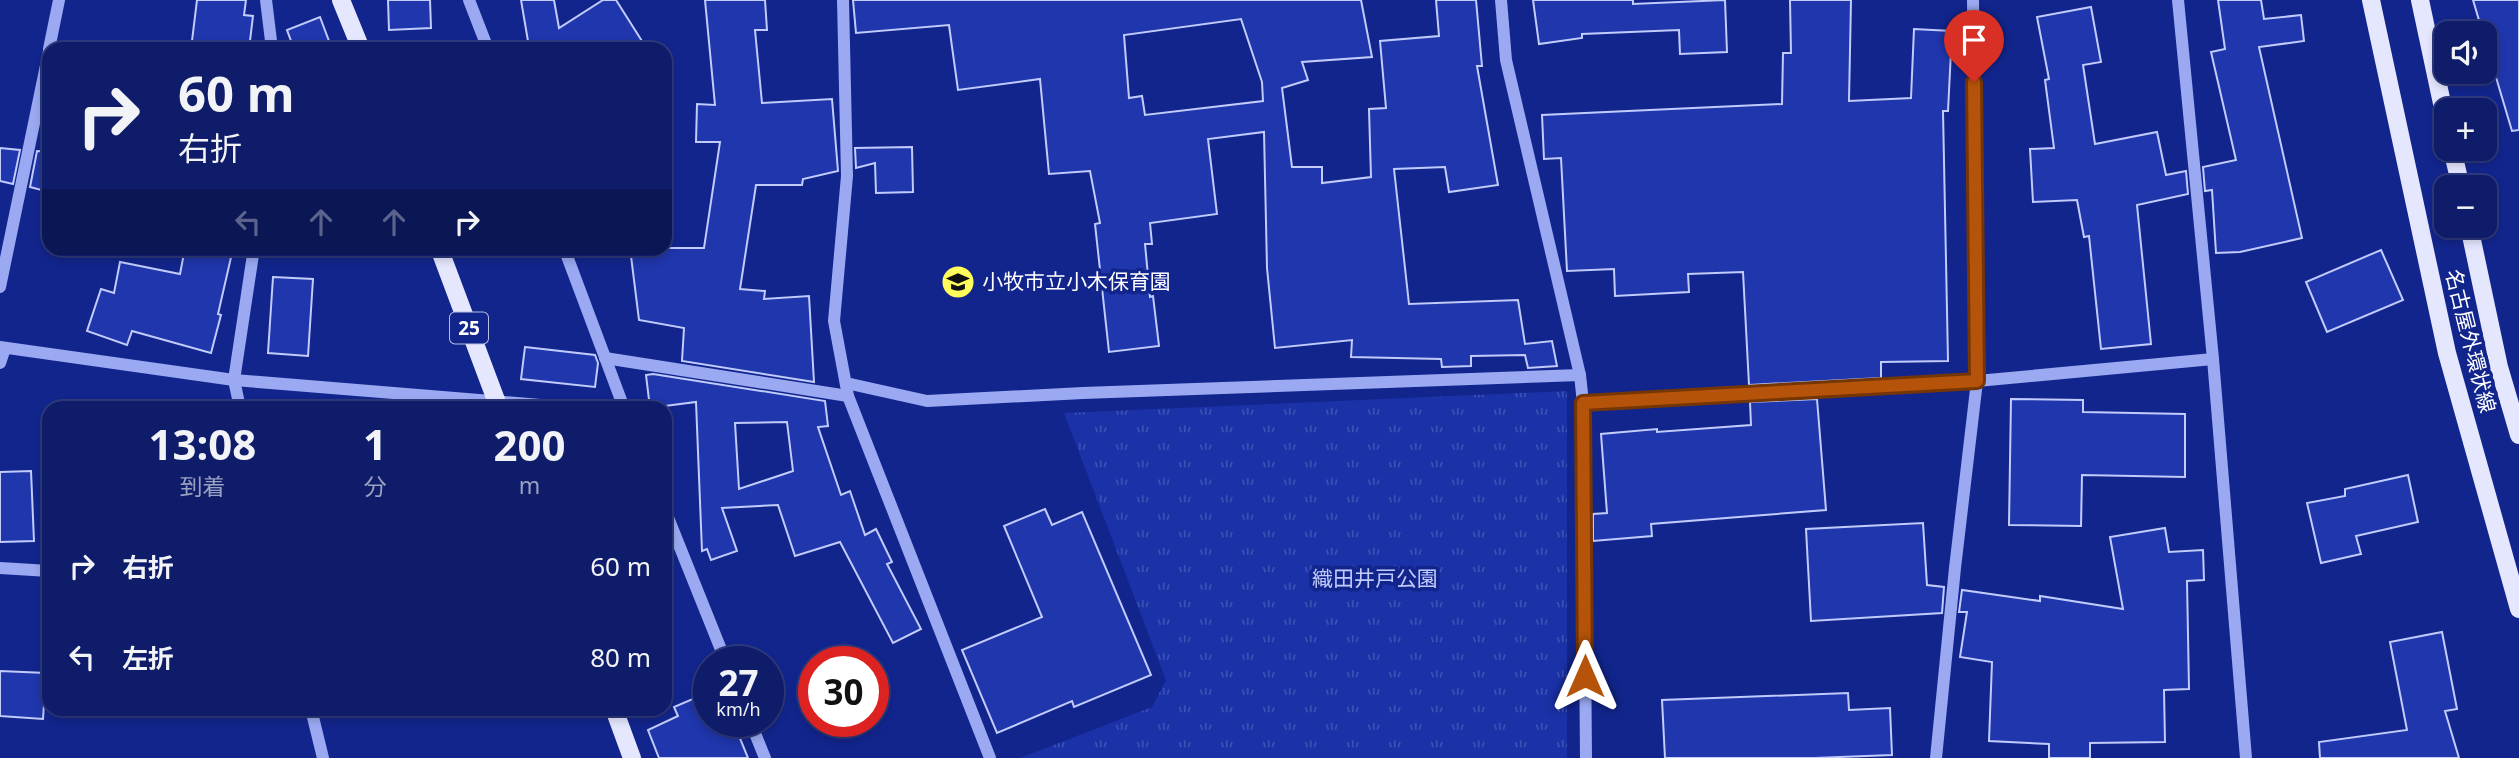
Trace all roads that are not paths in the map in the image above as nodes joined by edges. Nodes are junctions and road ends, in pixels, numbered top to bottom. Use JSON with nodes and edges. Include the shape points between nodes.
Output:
{"nodes":[{"id":1,"x":60,"y":0,"type":"edge"},
{"id":2,"x":266,"y":0,"type":"edge"},
{"id":3,"x":341,"y":0,"type":"edge"},
{"id":4,"x":469,"y":0,"type":"edge"},
{"id":5,"x":843,"y":0,"type":"edge"},
{"id":6,"x":1500,"y":0,"type":"edge"},
{"id":7,"x":1973,"y":0,"type":"edge"},
{"id":8,"x":2178,"y":0,"type":"edge"},
{"id":9,"x":2371,"y":0,"type":"edge"},
{"id":10,"x":2420,"y":0,"type":"edge"},
{"id":11,"x":51,"y":42,"type":"edge"},
{"id":12,"x":271,"y":42,"type":"edge"},
{"id":13,"x":358,"y":42,"type":"edge"},
{"id":14,"x":485,"y":42,"type":"edge"},
{"id":15,"x":42,"y":84,"type":"edge"},
{"id":16,"x":2441,"y":98,"type":"edge"},
{"id":17,"x":2472,"y":238,"type":"edge"},
{"id":18,"x":253,"y":256,"type":"edge"},
{"id":19,"x":442,"y":256,"type":"edge"},
{"id":20,"x":567,"y":256,"type":"edge"},
{"id":21,"x":0,"y":287,"type":"edge"},
{"id":22,"x":2,"y":347,"type":"edge"},
{"id":23,"x":605,"y":358,"type":"junction"},
{"id":24,"x":2213,"y":359,"type":"junction"},
{"id":25,"x":0,"y":363,"type":"edge"},
{"id":26,"x":1580,"y":376,"type":"junction"},
{"id":27,"x":234,"y":380,"type":"junction"},
{"id":28,"x":1977,"y":381,"type":"junction"},
{"id":29,"x":846,"y":383,"type":"junction"},
{"id":30,"x":848,"y":396,"type":"junction"},
{"id":31,"x":238,"y":401,"type":"edge"},
{"id":32,"x":465,"y":401,"type":"edge"},
{"id":33,"x":497,"y":401,"type":"edge"},
{"id":34,"x":621,"y":401,"type":"edge"},
{"id":35,"x":1583,"y":403,"type":"junction"},
{"id":36,"x":2519,"y":435,"type":"edge"},
{"id":37,"x":672,"y":527,"type":"edge"},
{"id":38,"x":0,"y":568,"type":"edge"},
{"id":39,"x":42,"y":571,"type":"edge"},
{"id":40,"x":2519,"y":609,"type":"edge"},
{"id":41,"x":720,"y":646,"type":"edge"},
{"id":42,"x":313,"y":716,"type":"edge"},
{"id":43,"x":617,"y":716,"type":"edge"},
{"id":44,"x":756,"y":737,"type":"edge"},
{"id":45,"x":323,"y":758,"type":"edge"},
{"id":46,"x":632,"y":758,"type":"edge"},
{"id":47,"x":765,"y":758,"type":"edge"},
{"id":48,"x":990,"y":758,"type":"edge"},
{"id":49,"x":1586,"y":758,"type":"edge"},
{"id":50,"x":1936,"y":758,"type":"edge"},
{"id":51,"x":2246,"y":758,"type":"edge"}],
"edges":[{"from":1,"to":11,"type":"street"},
{"from":2,"to":12,"type":"street"},
{"from":3,"to":13,"type":"main road"},
{"from":4,"to":14,"type":"street"},
{"from":5,"to":29,"type":"street","via":[[847,176],[834,321]]},
{"from":6,"to":26,"type":"street","via":[[1506,60]]},
{"from":7,"to":28,"type":"street"},
{"from":8,"to":24,"type":"street"},
{"from":9,"to":40,"type":"main road","name":"名古屋外環状線","via":[[2447,353]]},
{"from":10,"to":16,"type":"main road"},
{"from":15,"to":21,"type":"street"},
{"from":17,"to":36,"type":"main road","name":"名古屋外環状線","via":[[2499,367]]},
{"from":18,"to":27,"type":"street"},
{"from":19,"to":33,"type":"main road","number":"25"},
{"from":20,"to":23,"type":"street"},
{"from":22,"to":25,"type":"street"},
{"from":22,"to":27,"type":"street"},
{"from":23,"to":30,"type":"street"},
{"from":23,"to":34,"type":"street"},
{"from":24,"to":28,"type":"street"},
{"from":24,"to":51,"type":"street"},
{"from":26,"to":29,"type":"street","via":[[927,401]]},
{"from":26,"to":35,"type":"street"},
{"from":27,"to":31,"type":"street"},
{"from":27,"to":32,"type":"street"},
{"from":28,"to":35,"type":"street"},
{"from":28,"to":50,"type":"street"},
{"from":29,"to":30,"type":"street"},
{"from":30,"to":48,"type":"street"},
{"from":35,"to":49,"type":"street"},
{"from":37,"to":41,"type":"street"},
{"from":38,"to":39,"type":"street"},
{"from":42,"to":45,"type":"street"},
{"from":43,"to":46,"type":"main road"},
{"from":44,"to":47,"type":"street"}]}
